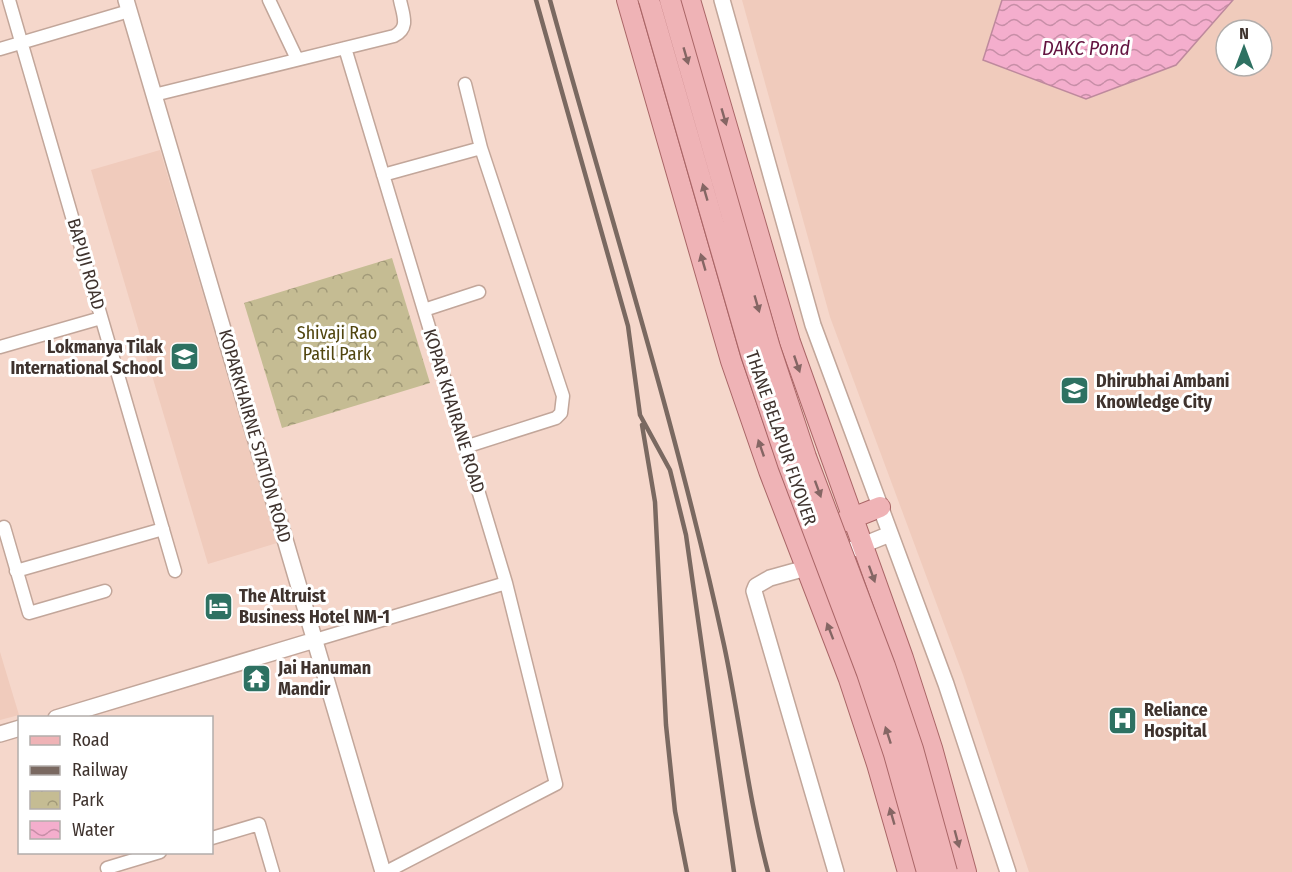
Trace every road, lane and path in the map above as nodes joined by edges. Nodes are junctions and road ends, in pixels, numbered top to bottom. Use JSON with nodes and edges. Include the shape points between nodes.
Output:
{"nodes":[{"id":1,"x":9,"y":0,"type":"edge"},
{"id":2,"x":268,"y":0,"type":"edge"},
{"id":3,"x":400,"y":0,"type":"edge"},
{"id":4,"x":627,"y":0,"type":"edge"},
{"id":5,"x":649,"y":0,"type":"edge"},
{"id":6,"x":670,"y":0,"type":"edge"},
{"id":7,"x":690,"y":0,"type":"edge"},
{"id":8,"x":722,"y":0,"type":"edge"},
{"id":9,"x":128,"y":6,"type":"edge"},
{"id":10,"x":21,"y":43,"type":"junction"},
{"id":11,"x":345,"y":48,"type":"junction"},
{"id":12,"x":0,"y":49,"type":"edge"},
{"id":13,"x":297,"y":59,"type":"junction"},
{"id":14,"x":465,"y":84,"type":"dead end"},
{"id":15,"x":154,"y":95,"type":"junction"},
{"id":16,"x":482,"y":148,"type":"junction"},
{"id":17,"x":383,"y":175,"type":"junction"},
{"id":18,"x":479,"y":292,"type":"dead end"},
{"id":19,"x":424,"y":310,"type":"junction"},
{"id":20,"x":102,"y":318,"type":"junction"},
{"id":21,"x":0,"y":347,"type":"edge"},
{"id":22,"x":465,"y":447,"type":"junction"},
{"id":23,"x":880,"y":507,"type":"junction"},
{"id":24,"x":0,"y":514,"type":"edge"},
{"id":25,"x":851,"y":519,"type":"junction"},
{"id":26,"x":2,"y":528,"type":"edge"},
{"id":27,"x":163,"y":529,"type":"junction"},
{"id":28,"x":890,"y":534,"type":"junction"},
{"id":29,"x":796,"y":540,"type":"junction"},
{"id":30,"x":861,"y":546,"type":"junction"},
{"id":31,"x":806,"y":568,"type":"junction"},
{"id":32,"x":16,"y":571,"type":"junction"},
{"id":33,"x":175,"y":571,"type":"dead end"},
{"id":34,"x":506,"y":583,"type":"junction"},
{"id":35,"x":105,"y":591,"type":"dead end"},
{"id":36,"x":315,"y":640,"type":"junction"},
{"id":37,"x":59,"y":716,"type":"edge"},
{"id":38,"x":18,"y":729,"type":"edge"},
{"id":39,"x":0,"y":734,"type":"edge"},
{"id":40,"x":213,"y":838,"type":"edge"},
{"id":41,"x":154,"y":854,"type":"edge"},
{"id":42,"x":108,"y":870,"type":"edge"},
{"id":43,"x":273,"y":872,"type":"edge"},
{"id":44,"x":385,"y":872,"type":"edge"},
{"id":45,"x":836,"y":872,"type":"edge"},
{"id":46,"x":908,"y":872,"type":"edge"},
{"id":47,"x":927,"y":872,"type":"edge"},
{"id":48,"x":947,"y":872,"type":"edge"},
{"id":49,"x":966,"y":872,"type":"edge"},
{"id":50,"x":1008,"y":872,"type":"edge"}],
"edges":[{"from":1,"to":10,"type":"street","name":"BAPUJI ROAD"},
{"from":2,"to":13,"type":"street"},
{"from":3,"to":11,"type":"street","via":[[405,24],[402,32]]},
{"from":29,"to":4,"type":"main road","one_way":true,"via":[[732,361]]},
{"from":47,"to":5,"type":"main road","name":"THANE BELAPUR FLYOVER","one_way":true,"bridge":true,"via":[[870,683],[751,354]]},
{"from":6,"to":48,"type":"main road","name":"THANE BELAPUR FLYOVER","one_way":true,"bridge":true,"via":[[770,348],[810,469],[885,666]]},
{"from":7,"to":25,"type":"main road","one_way":true,"via":[[790,342]]},
{"from":8,"to":23,"type":"street","via":[[813,325]]},
{"from":9,"to":10,"type":"street"},
{"from":9,"to":15,"type":"street","name":"KOPARKHAIRNE STATION ROAD"},
{"from":10,"to":12,"type":"street"},
{"from":10,"to":20,"type":"street","name":"BAPUJI ROAD"},
{"from":11,"to":13,"type":"street"},
{"from":11,"to":17,"type":"street","name":"KOPAR KHAIRANE ROAD"},
{"from":13,"to":15,"type":"street"},
{"from":14,"to":16,"type":"street"},
{"from":15,"to":36,"type":"street","name":"KOPARKHAIRNE STATION ROAD"},
{"from":16,"to":17,"type":"street"},
{"from":16,"to":22,"type":"street","via":[[563,405],[556,418]]},
{"from":17,"to":19,"type":"street","name":"KOPAR KHAIRANE ROAD"},
{"from":18,"to":19,"type":"street"},
{"from":19,"to":22,"type":"street","name":"KOPAR KHAIRANE ROAD"},
{"from":20,"to":21,"type":"street"},
{"from":20,"to":27,"type":"street","name":"BAPUJI ROAD"},
{"from":22,"to":34,"type":"street","name":"KOPAR KHAIRANE ROAD"},
{"from":23,"to":25,"type":"main road"},
{"from":23,"to":28,"type":"street"},
{"from":24,"to":26,"type":"street"},
{"from":25,"to":29,"type":"main road"},
{"from":25,"to":30,"type":"main road"},
{"from":26,"to":32,"type":"street"},
{"from":27,"to":32,"type":"street"},
{"from":27,"to":33,"type":"street","name":"BAPUJI ROAD"},
{"from":28,"to":30,"type":"street"},
{"from":28,"to":50,"type":"street","via":[[946,684]]},
{"from":29,"to":31,"type":"main road"},
{"from":30,"to":31,"type":"street"},
{"from":30,"to":49,"type":"main road","one_way":true,"via":[[929,736]]},
{"from":31,"to":45,"type":"street","via":[[770,578],[754,591]]},
{"from":46,"to":31,"type":"main road","one_way":true,"via":[[849,679]]},
{"from":32,"to":35,"type":"street","via":[[29,613]]},
{"from":34,"to":36,"type":"street"},
{"from":34,"to":44,"type":"street","name":"KOPAR KHAIRANE ROAD","via":[[556,784]]},
{"from":36,"to":37,"type":"street"},
{"from":36,"to":44,"type":"street","name":"KOPARKHAIRNE STATION ROAD"},
{"from":38,"to":39,"type":"street"},
{"from":40,"to":43,"type":"street","via":[[259,824]]},
{"from":41,"to":42,"type":"street"}]}
